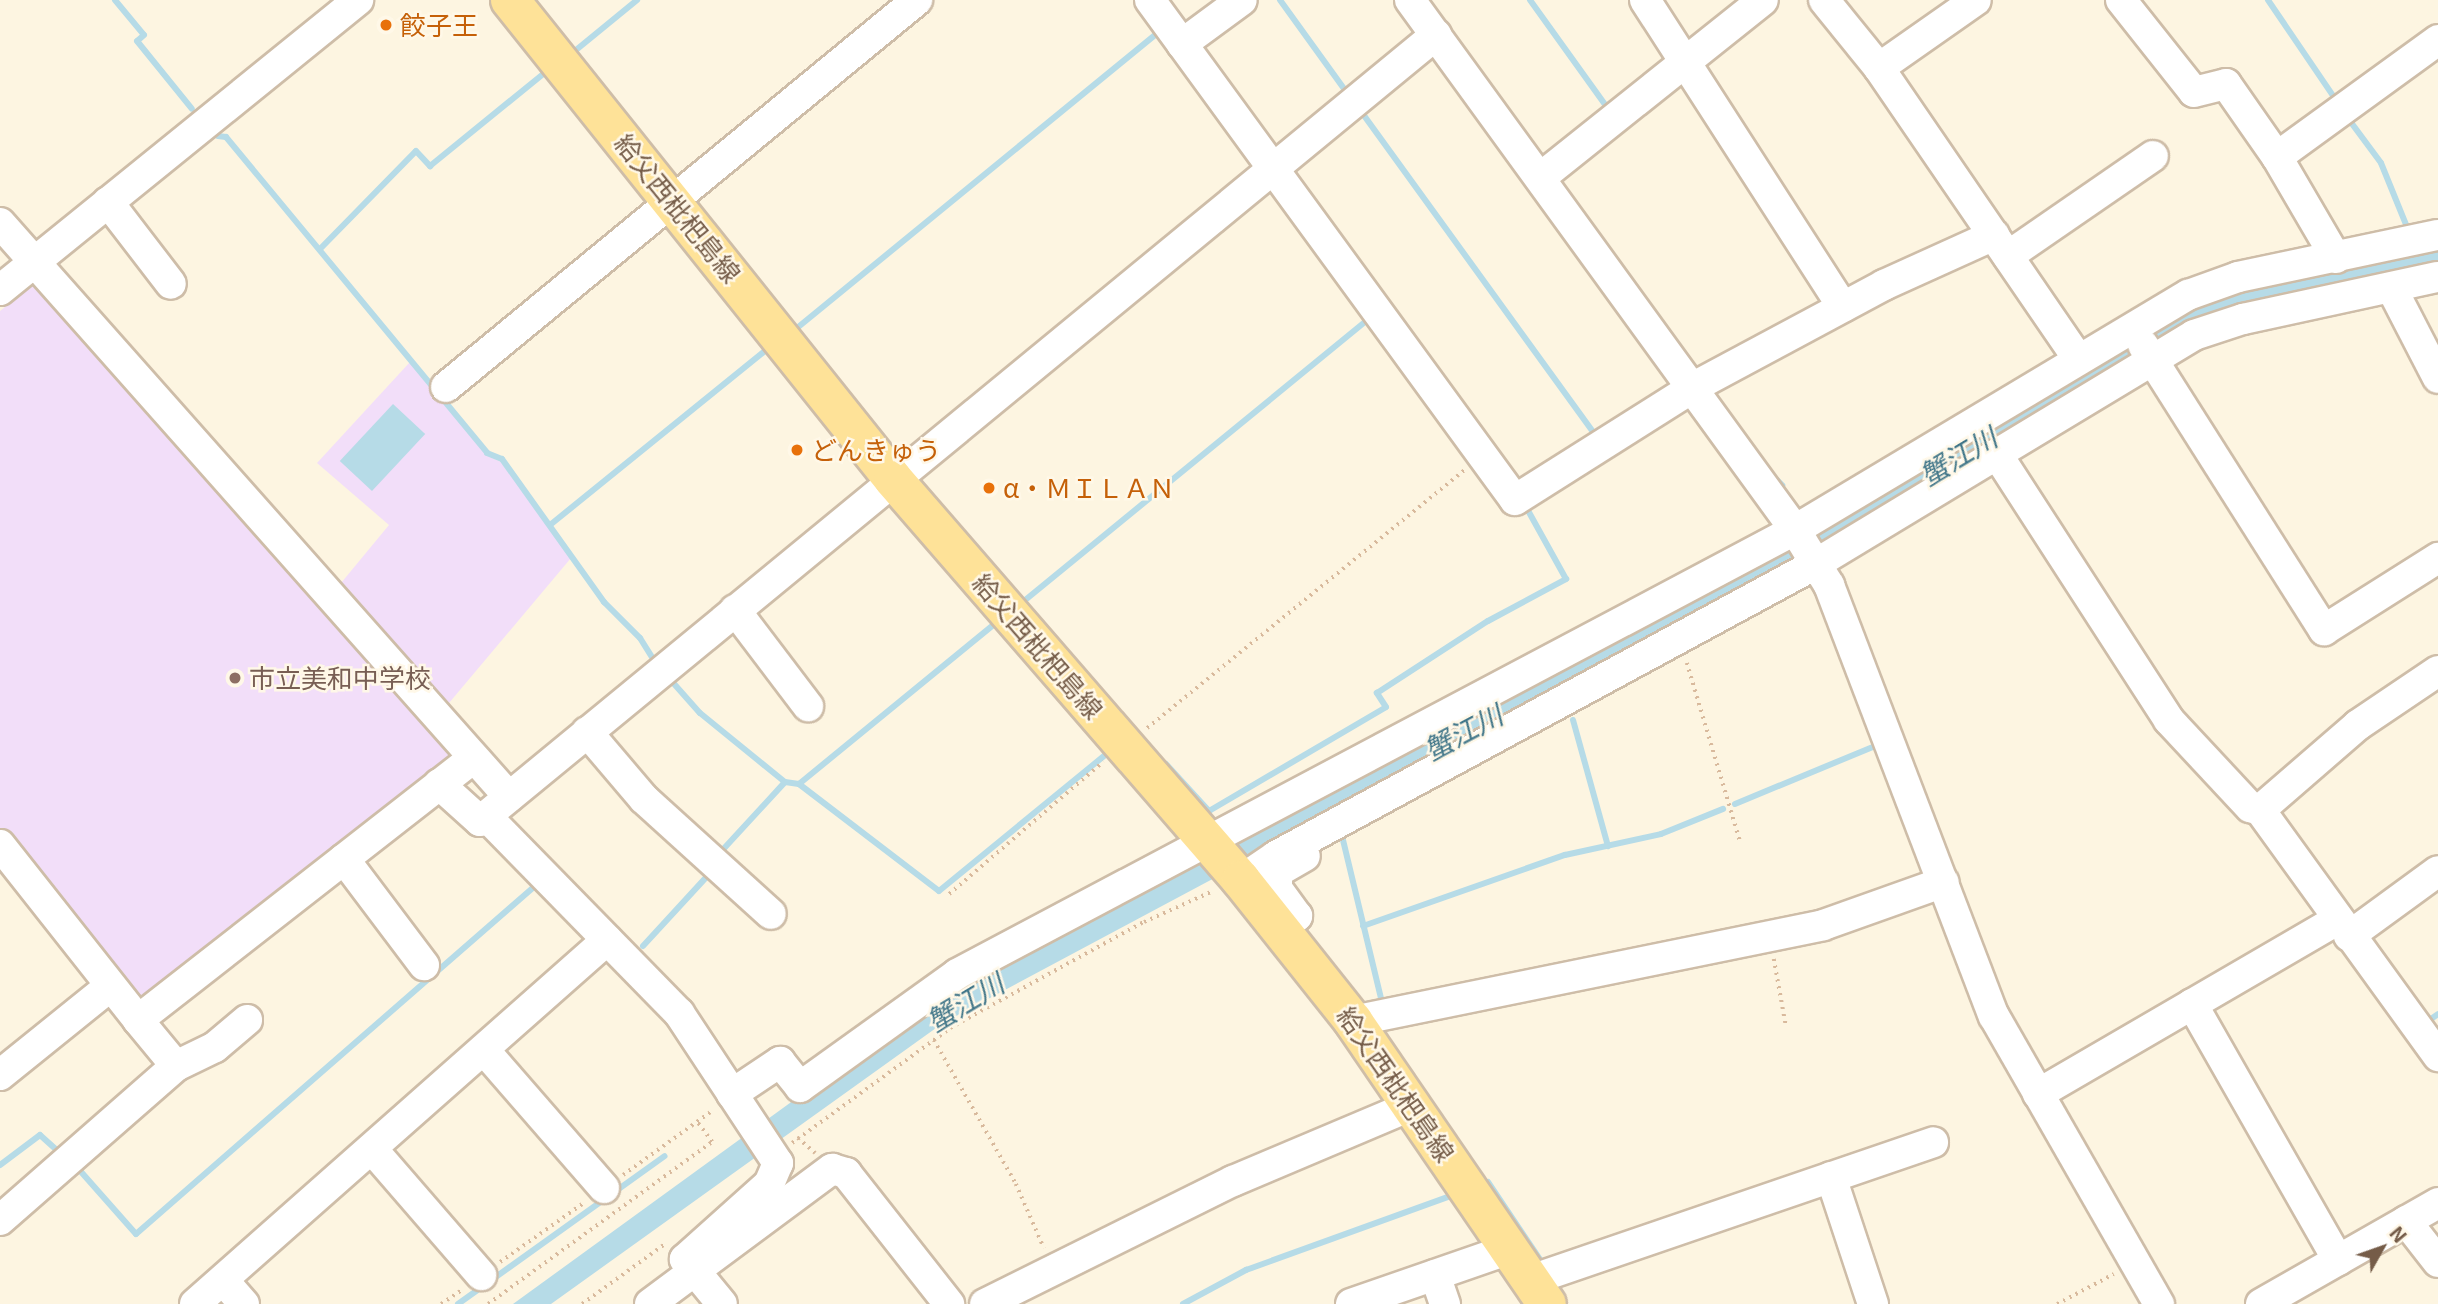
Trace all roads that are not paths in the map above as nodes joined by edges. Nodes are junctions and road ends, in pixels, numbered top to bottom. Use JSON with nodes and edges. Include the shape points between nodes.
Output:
{"nodes":[{"id":1,"x":358,"y":0,"type":"edge"},
{"id":2,"x":510,"y":0,"type":"edge"},
{"id":3,"x":917,"y":0,"type":"edge"},
{"id":4,"x":1150,"y":0,"type":"edge"},
{"id":5,"x":1242,"y":0,"type":"edge"},
{"id":6,"x":1410,"y":0,"type":"edge"},
{"id":7,"x":1645,"y":0,"type":"edge"},
{"id":8,"x":1763,"y":0,"type":"edge"},
{"id":9,"x":1824,"y":0,"type":"edge"},
{"id":10,"x":1976,"y":0,"type":"edge"},
{"id":11,"x":2120,"y":0,"type":"edge"},
{"id":12,"x":1436,"y":36,"type":"junction"},
{"id":13,"x":2438,"y":40,"type":"edge"},
{"id":14,"x":1182,"y":44,"type":"junction"},
{"id":15,"x":1685,"y":62,"type":"junction"},
{"id":16,"x":1879,"y":68,"type":"junction"},
{"id":17,"x":2153,"y":156,"type":"dead end"},
{"id":18,"x":2277,"y":157,"type":"junction"},
{"id":19,"x":1273,"y":168,"type":"junction"},
{"id":20,"x":1540,"y":178,"type":"junction"},
{"id":21,"x":672,"y":199,"type":"junction"},
{"id":22,"x":108,"y":202,"type":"junction"},
{"id":23,"x":0,"y":223,"type":"edge"},
{"id":24,"x":2438,"y":236,"type":"edge"},
{"id":25,"x":2001,"y":246,"type":"junction"},
{"id":26,"x":2336,"y":258,"type":"junction"},
{"id":27,"x":33,"y":262,"type":"junction"},
{"id":28,"x":2438,"y":277,"type":"edge"},
{"id":29,"x":171,"y":284,"type":"dead end"},
{"id":30,"x":2392,"y":289,"type":"junction"},
{"id":31,"x":0,"y":290,"type":"edge"},
{"id":32,"x":1843,"y":307,"type":"junction"},
{"id":33,"x":2133,"y":328,"type":"junction"},
{"id":34,"x":2151,"y":358,"type":"junction"},
{"id":35,"x":2078,"y":359,"type":"junction"},
{"id":36,"x":2438,"y":379,"type":"edge"},
{"id":37,"x":446,"y":387,"type":"dead end"},
{"id":38,"x":1692,"y":388,"type":"junction"},
{"id":39,"x":1997,"y":454,"type":"junction"},
{"id":40,"x":893,"y":479,"type":"junction"},
{"id":41,"x":1796,"y":530,"type":"junction"},
{"id":42,"x":2438,"y":558,"type":"edge"},
{"id":43,"x":1814,"y":565,"type":"junction"},
{"id":44,"x":734,"y":610,"type":"junction"},
{"id":45,"x":2438,"y":671,"type":"edge"},
{"id":46,"x":808,"y":706,"type":"dead end"},
{"id":47,"x":587,"y":732,"type":"junction"},
{"id":48,"x":473,"y":758,"type":"junction"},
{"id":49,"x":439,"y":784,"type":"junction"},
{"id":50,"x":509,"y":797,"type":"junction"},
{"id":51,"x":2260,"y":810,"type":"junction"},
{"id":52,"x":485,"y":816,"type":"junction"},
{"id":53,"x":1338,"y":836,"type":"dead end"},
{"id":54,"x":1207,"y":840,"type":"junction"},
{"id":55,"x":0,"y":845,"type":"edge"},
{"id":56,"x":344,"y":859,"type":"junction"},
{"id":57,"x":2438,"y":871,"type":"edge"},
{"id":58,"x":1241,"y":880,"type":"junction"},
{"id":59,"x":1944,"y":882,"type":"junction"},
{"id":60,"x":771,"y":914,"type":"dead end"},
{"id":61,"x":1280,"y":928,"type":"junction"},
{"id":62,"x":2343,"y":928,"type":"junction"},
{"id":63,"x":607,"y":940,"type":"junction"},
{"id":64,"x":424,"y":965,"type":"dead end"},
{"id":65,"x":108,"y":988,"type":"junction"},
{"id":66,"x":2192,"y":1004,"type":"junction"},
{"id":67,"x":138,"y":1020,"type":"junction"},
{"id":68,"x":247,"y":1020,"type":"dead end"},
{"id":69,"x":1353,"y":1021,"type":"junction"},
{"id":70,"x":484,"y":1051,"type":"junction"},
{"id":71,"x":2438,"y":1056,"type":"edge"},
{"id":72,"x":176,"y":1066,"type":"junction"},
{"id":73,"x":0,"y":1075,"type":"edge"},
{"id":74,"x":732,"y":1094,"type":"junction"},
{"id":75,"x":2038,"y":1094,"type":"junction"},
{"id":76,"x":1413,"y":1105,"type":"junction"},
{"id":77,"x":1933,"y":1142,"type":"dead end"},
{"id":78,"x":372,"y":1149,"type":"junction"},
{"id":79,"x":1831,"y":1177,"type":"junction"},
{"id":80,"x":604,"y":1188,"type":"dead end"},
{"id":81,"x":2438,"y":1203,"type":"edge"},
{"id":82,"x":0,"y":1220,"type":"edge"},
{"id":83,"x":2406,"y":1222,"type":"junction"},
{"id":84,"x":1510,"y":1249,"type":"junction"},
{"id":85,"x":2338,"y":1260,"type":"junction"},
{"id":86,"x":2438,"y":1262,"type":"edge"},
{"id":87,"x":695,"y":1271,"type":"junction"},
{"id":88,"x":1435,"y":1275,"type":"junction"},
{"id":89,"x":223,"y":1280,"type":"junction"},
{"id":90,"x":485,"y":1290,"type":"edge"},
{"id":91,"x":1539,"y":1292,"type":"edge"},
{"id":92,"x":195,"y":1304,"type":"edge"},
{"id":93,"x":244,"y":1304,"type":"edge"},
{"id":94,"x":650,"y":1304,"type":"edge"},
{"id":95,"x":722,"y":1304,"type":"edge"},
{"id":96,"x":949,"y":1304,"type":"edge"},
{"id":97,"x":985,"y":1304,"type":"edge"},
{"id":98,"x":1352,"y":1304,"type":"edge"},
{"id":99,"x":1445,"y":1304,"type":"edge"},
{"id":100,"x":1873,"y":1304,"type":"edge"},
{"id":101,"x":2158,"y":1304,"type":"edge"},
{"id":102,"x":2261,"y":1304,"type":"edge"}],
"edges":[{"from":1,"to":22,"type":"street"},
{"from":2,"to":21,"type":"main road","name":"給父西枇杷島線"},
{"from":3,"to":21,"type":"street"},
{"from":4,"to":14,"type":"street"},
{"from":5,"to":14,"type":"street"},
{"from":6,"to":12,"type":"street"},
{"from":7,"to":15,"type":"street"},
{"from":8,"to":15,"type":"street"},
{"from":9,"to":16,"type":"street"},
{"from":10,"to":16,"type":"street"},
{"from":11,"to":18,"type":"street","via":[[2194,92],[2226,84]]},
{"from":12,"to":19,"type":"street"},
{"from":12,"to":20,"type":"street"},
{"from":13,"to":18,"type":"street"},
{"from":14,"to":19,"type":"street"},
{"from":15,"to":20,"type":"street"},
{"from":15,"to":32,"type":"street"},
{"from":16,"to":25,"type":"street"},
{"from":17,"to":25,"type":"street"},
{"from":18,"to":26,"type":"street"},
{"from":19,"to":38,"type":"street","via":[[1515,500]]},
{"from":19,"to":40,"type":"street"},
{"from":20,"to":38,"type":"street"},
{"from":21,"to":37,"type":"street"},
{"from":21,"to":40,"type":"main road","name":"給父西枇杷島線"},
{"from":22,"to":27,"type":"street"},
{"from":22,"to":29,"type":"street"},
{"from":23,"to":27,"type":"street"},
{"from":24,"to":26,"type":"street"},
{"from":25,"to":32,"type":"street"},
{"from":25,"to":35,"type":"street"},
{"from":26,"to":33,"type":"street","via":[[2238,277],[2188,295]]},
{"from":27,"to":31,"type":"street"},
{"from":27,"to":48,"type":"street"},
{"from":28,"to":30,"type":"street"},
{"from":30,"to":34,"type":"street","via":[[2243,319],[2194,335]]},
{"from":30,"to":36,"type":"street"},
{"from":32,"to":38,"type":"street"},
{"from":33,"to":34,"type":"street"},
{"from":33,"to":35,"type":"street"},
{"from":34,"to":39,"type":"street"},
{"from":34,"to":42,"type":"street","via":[[2325,630]]},
{"from":35,"to":41,"type":"street"},
{"from":38,"to":41,"type":"street"},
{"from":39,"to":43,"type":"street"},
{"from":39,"to":51,"type":"street","via":[[2169,720],[2250,807]]},
{"from":40,"to":44,"type":"street"},
{"from":40,"to":54,"type":"main road","name":"給父西枇杷島線"},
{"from":41,"to":43,"type":"street"},
{"from":41,"to":54,"type":"street"},
{"from":43,"to":58,"type":"street","via":[[1276,856]]},
{"from":43,"to":59,"type":"street","via":[[1829,585]]},
{"from":44,"to":46,"type":"street"},
{"from":44,"to":47,"type":"street"},
{"from":45,"to":51,"type":"street","via":[[2358,725]]},
{"from":47,"to":50,"type":"street"},
{"from":47,"to":60,"type":"street","via":[[644,799]]},
{"from":48,"to":49,"type":"street"},
{"from":48,"to":50,"type":"street"},
{"from":49,"to":52,"type":"street","via":[[480,821]]},
{"from":49,"to":56,"type":"street"},
{"from":50,"to":52,"type":"street"},
{"from":51,"to":62,"type":"street"},
{"from":52,"to":63,"type":"street"},
{"from":53,"to":61,"type":"street","via":[[1277,872],[1277,888],[1297,916]]},
{"from":54,"to":58,"type":"main road","name":"給父西枇杷島線"},
{"from":54,"to":74,"type":"street","via":[[957,974],[800,1087],[780,1062]]},
{"from":55,"to":65,"type":"street"},
{"from":56,"to":64,"type":"street"},
{"from":56,"to":67,"type":"street"},
{"from":57,"to":62,"type":"street"},
{"from":58,"to":61,"type":"main road","name":"給父西枇杷島線"},
{"from":59,"to":69,"type":"street","via":[[1823,925]]},
{"from":59,"to":75,"type":"street","via":[[1994,1016]]},
{"from":61,"to":69,"type":"main road","name":"給父西枇杷島線"},
{"from":62,"to":66,"type":"street"},
{"from":62,"to":71,"type":"street"},
{"from":63,"to":70,"type":"street"},
{"from":63,"to":74,"type":"street","via":[[678,1013],[711,1056]]},
{"from":65,"to":67,"type":"street"},
{"from":65,"to":73,"type":"street"},
{"from":66,"to":75,"type":"street"},
{"from":66,"to":85,"type":"street"},
{"from":67,"to":72,"type":"street"},
{"from":68,"to":72,"type":"street","via":[[215,1046]]},
{"from":69,"to":76,"type":"main road","name":"給父西枇杷島線"},
{"from":70,"to":78,"type":"street"},
{"from":70,"to":80,"type":"street"},
{"from":72,"to":82,"type":"street"},
{"from":74,"to":87,"type":"street","via":[[778,1163],[769,1184],[685,1259]]},
{"from":75,"to":101,"type":"street"},
{"from":76,"to":84,"type":"main road","name":"給父西枇杷島線"},
{"from":76,"to":97,"type":"street","via":[[1233,1181]]},
{"from":77,"to":79,"type":"street"},
{"from":78,"to":89,"type":"street"},
{"from":78,"to":90,"type":"street"},
{"from":79,"to":91,"type":"street"},
{"from":79,"to":100,"type":"street"},
{"from":81,"to":83,"type":"street"},
{"from":83,"to":85,"type":"street"},
{"from":83,"to":86,"type":"street"},
{"from":84,"to":88,"type":"street"},
{"from":84,"to":91,"type":"main road","name":"給父西枇杷島線"},
{"from":85,"to":102,"type":"street"},
{"from":87,"to":94,"type":"street"},
{"from":87,"to":95,"type":"street"},
{"from":87,"to":96,"type":"street","via":[[832,1169],[846,1173]]},
{"from":88,"to":98,"type":"street"},
{"from":88,"to":99,"type":"street"},
{"from":89,"to":92,"type":"street"},
{"from":89,"to":93,"type":"street"}]}
